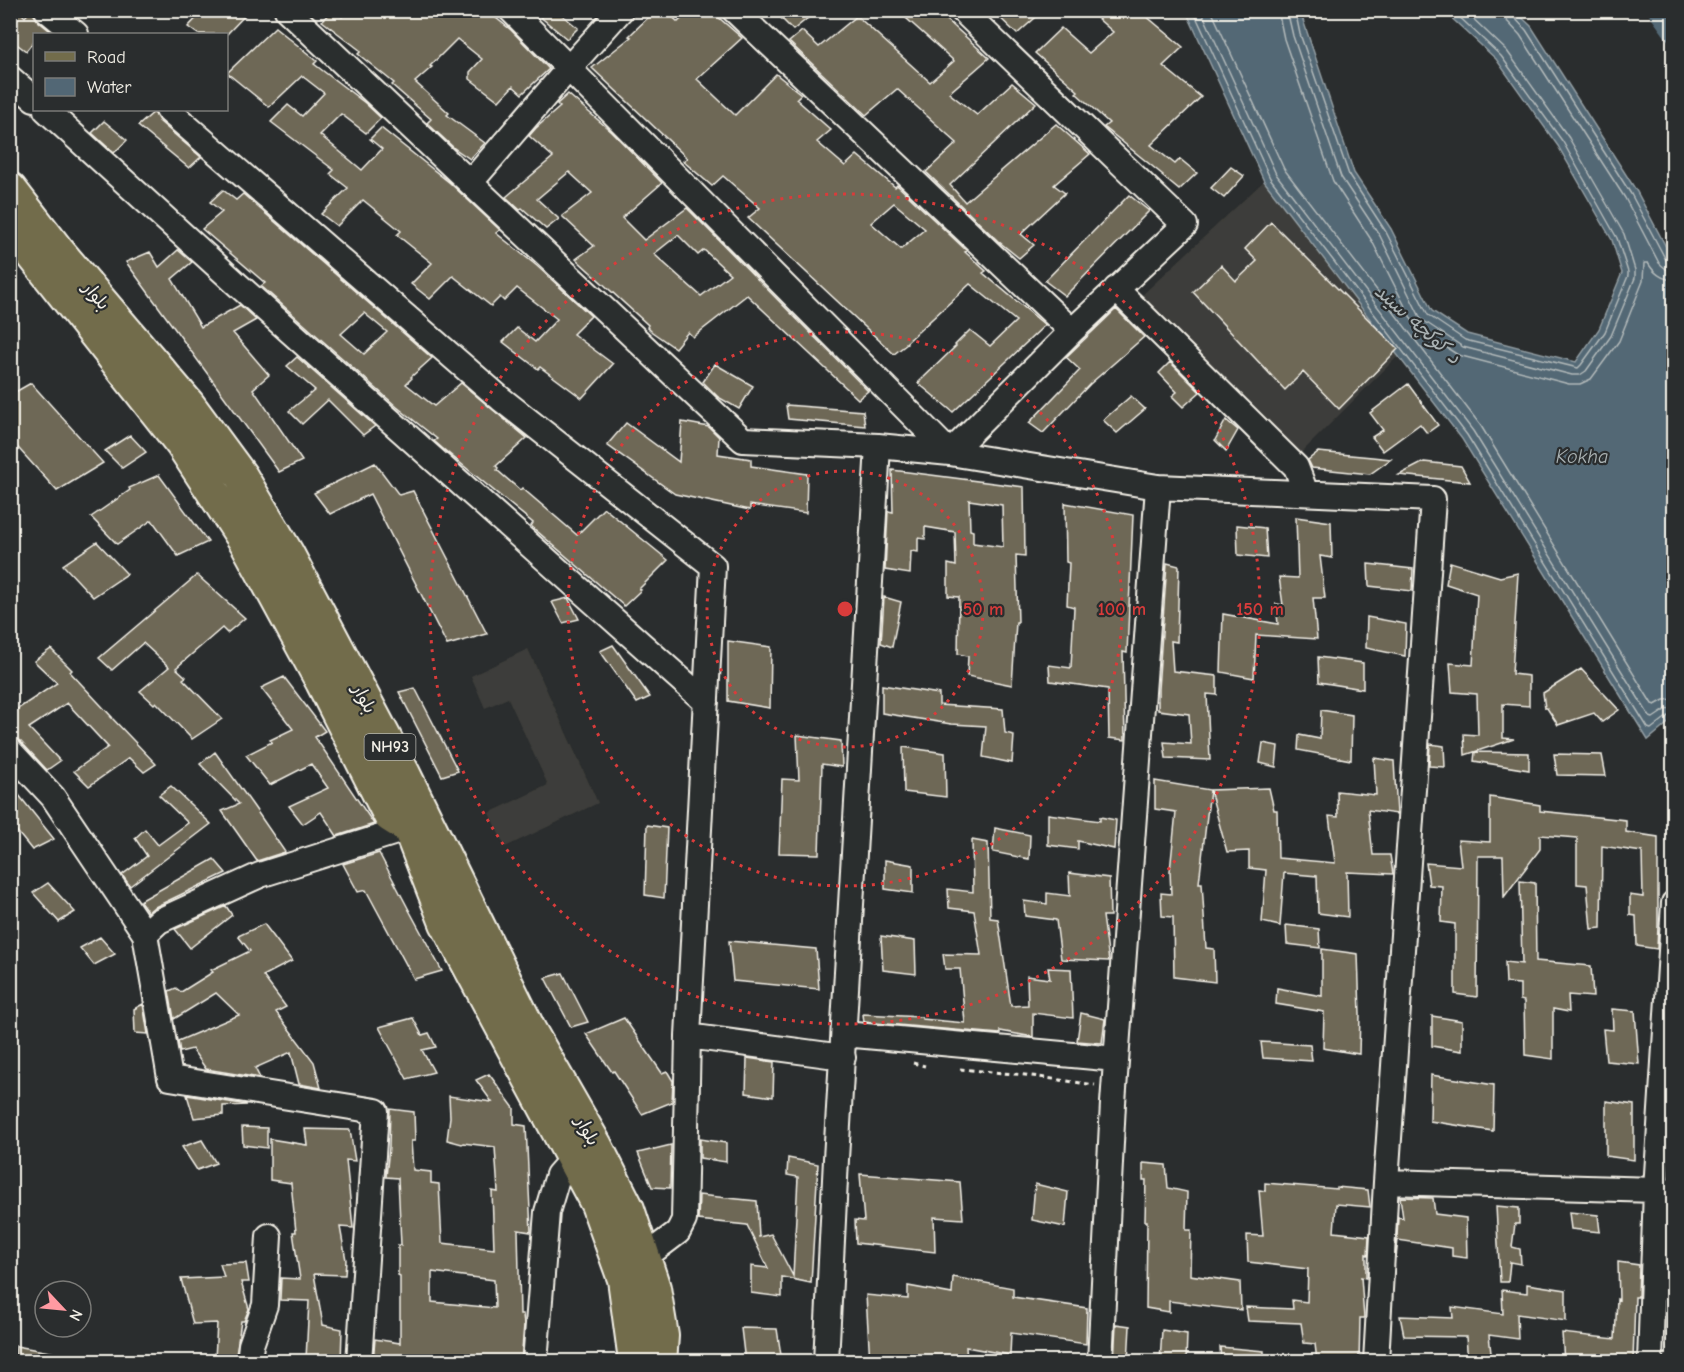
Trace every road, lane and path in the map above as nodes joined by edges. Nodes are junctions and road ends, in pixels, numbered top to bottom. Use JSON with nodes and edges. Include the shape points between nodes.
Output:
{"nodes":[{"id":1,"x":47,"y":10,"type":"edge"},
{"id":2,"x":287,"y":10,"type":"edge"},
{"id":3,"x":511,"y":10,"type":"edge"},
{"id":4,"x":621,"y":10,"type":"edge"},
{"id":5,"x":734,"y":10,"type":"edge"},
{"id":6,"x":962,"y":10,"type":"edge"},
{"id":7,"x":75,"y":33,"type":"edge"},
{"id":8,"x":568,"y":69,"type":"junction"},
{"id":9,"x":10,"y":78,"type":"edge"},
{"id":10,"x":33,"y":98,"type":"edge"},
{"id":11,"x":46,"y":111,"type":"edge"},
{"id":12,"x":169,"y":111,"type":"edge"},
{"id":13,"x":471,"y":182,"type":"junction"},
{"id":14,"x":10,"y":189,"type":"edge"},
{"id":15,"x":10,"y":226,"type":"edge"},
{"id":16,"x":1116,"y":289,"type":"junction"},
{"id":17,"x":1072,"y":331,"type":"junction"},
{"id":18,"x":878,"y":446,"type":"junction"},
{"id":19,"x":950,"y":453,"type":"junction"},
{"id":20,"x":1158,"y":487,"type":"junction"},
{"id":21,"x":1306,"y":493,"type":"junction"},
{"id":22,"x":706,"y":702,"type":"junction"},
{"id":23,"x":10,"y":752,"type":"edge"},
{"id":24,"x":409,"y":828,"type":"junction"},
{"id":25,"x":1674,"y":903,"type":"edge"},
{"id":26,"x":145,"y":934,"type":"junction"},
{"id":27,"x":520,"y":1036,"type":"junction"},
{"id":28,"x":688,"y":1036,"type":"junction"},
{"id":29,"x":843,"y":1045,"type":"junction"},
{"id":30,"x":1116,"y":1059,"type":"junction"},
{"id":31,"x":960,"y":1068,"type":"dead end"},
{"id":32,"x":1114,"y":1087,"type":"junction"},
{"id":33,"x":573,"y":1158,"type":"junction"},
{"id":34,"x":1386,"y":1182,"type":"junction"},
{"id":35,"x":1665,"y":1191,"type":"edge"},
{"id":36,"x":269,"y":1236,"type":"dead end"},
{"id":37,"x":645,"y":1257,"type":"junction"},
{"id":38,"x":249,"y":1362,"type":"edge"},
{"id":39,"x":359,"y":1362,"type":"edge"},
{"id":40,"x":535,"y":1362,"type":"edge"},
{"id":41,"x":634,"y":1362,"type":"edge"},
{"id":42,"x":660,"y":1362,"type":"edge"},
{"id":43,"x":826,"y":1362,"type":"edge"},
{"id":44,"x":1100,"y":1362,"type":"edge"},
{"id":45,"x":1376,"y":1362,"type":"edge"},
{"id":46,"x":1650,"y":1362,"type":"edge"}],
"edges":[{"from":1,"to":7,"type":"street"},
{"from":2,"to":13,"type":"street"},
{"from":3,"to":8,"type":"street"},
{"from":4,"to":8,"type":"street"},
{"from":5,"to":17,"type":"street"},
{"from":6,"to":16,"type":"street","via":[[1185,225]]},
{"from":8,"to":13,"type":"street"},
{"from":8,"to":19,"type":"street"},
{"from":9,"to":10,"type":"street"},
{"from":11,"to":22,"type":"street"},
{"from":12,"to":22,"type":"street","via":[[501,399],[713,566]]},
{"from":13,"to":18,"type":"street","via":[[743,440]]},
{"from":14,"to":27,"type":"main road","name":"بلوار","number":"NH93","via":[[188,404],[241,476],[287,553],[404,774]]},
{"from":15,"to":24,"type":"main road","name":"بلوار","number":"NH93","via":[[181,443],[247,544],[390,816]]},
{"from":16,"to":17,"type":"street"},
{"from":16,"to":21,"type":"street","via":[[1296,467]]},
{"from":17,"to":19,"type":"street"},
{"from":18,"to":19,"type":"street"},
{"from":18,"to":29,"type":"street"},
{"from":19,"to":20,"type":"street"},
{"from":20,"to":21,"type":"street"},
{"from":20,"to":30,"type":"street"},
{"from":21,"to":34,"type":"street","via":[[1432,499]]},
{"from":22,"to":28,"type":"street"},
{"from":23,"to":26,"type":"street","via":[[53,797]]},
{"from":24,"to":26,"type":"street","via":[[260,875],[159,921]]},
{"from":24,"to":27,"type":"main road","name":"بلوار","number":"NH93","via":[[446,923]]},
{"from":25,"to":35,"type":"street"},
{"from":26,"to":39,"type":"street","via":[[170,1078],[376,1111]]},
{"from":27,"to":33,"type":"main road","name":"بلوار","number":"NH93"},
{"from":27,"to":37,"type":"main road","name":"بلوار","number":"NH93","via":[[596,1146],[628,1209]]},
{"from":28,"to":29,"type":"street"},
{"from":28,"to":37,"type":"street","via":[[684,1220],[678,1232]]},
{"from":29,"to":30,"type":"street"},
{"from":29,"to":43,"type":"street"},
{"from":30,"to":32,"type":"street"},
{"from":31,"to":32,"type":"path"},
{"from":32,"to":44,"type":"street"},
{"from":33,"to":40,"type":"street","via":[[558,1175],[547,1212]]},
{"from":33,"to":41,"type":"main road","name":"بلوار","number":"NH93","via":[[597,1204],[624,1279]]},
{"from":34,"to":35,"type":"street"},
{"from":34,"to":45,"type":"street"},
{"from":35,"to":46,"type":"street"},
{"from":36,"to":38,"type":"street","via":[[264,1305]]},
{"from":37,"to":42,"type":"main road","name":"بلوار","number":"NH93","via":[[662,1336]]}]}
